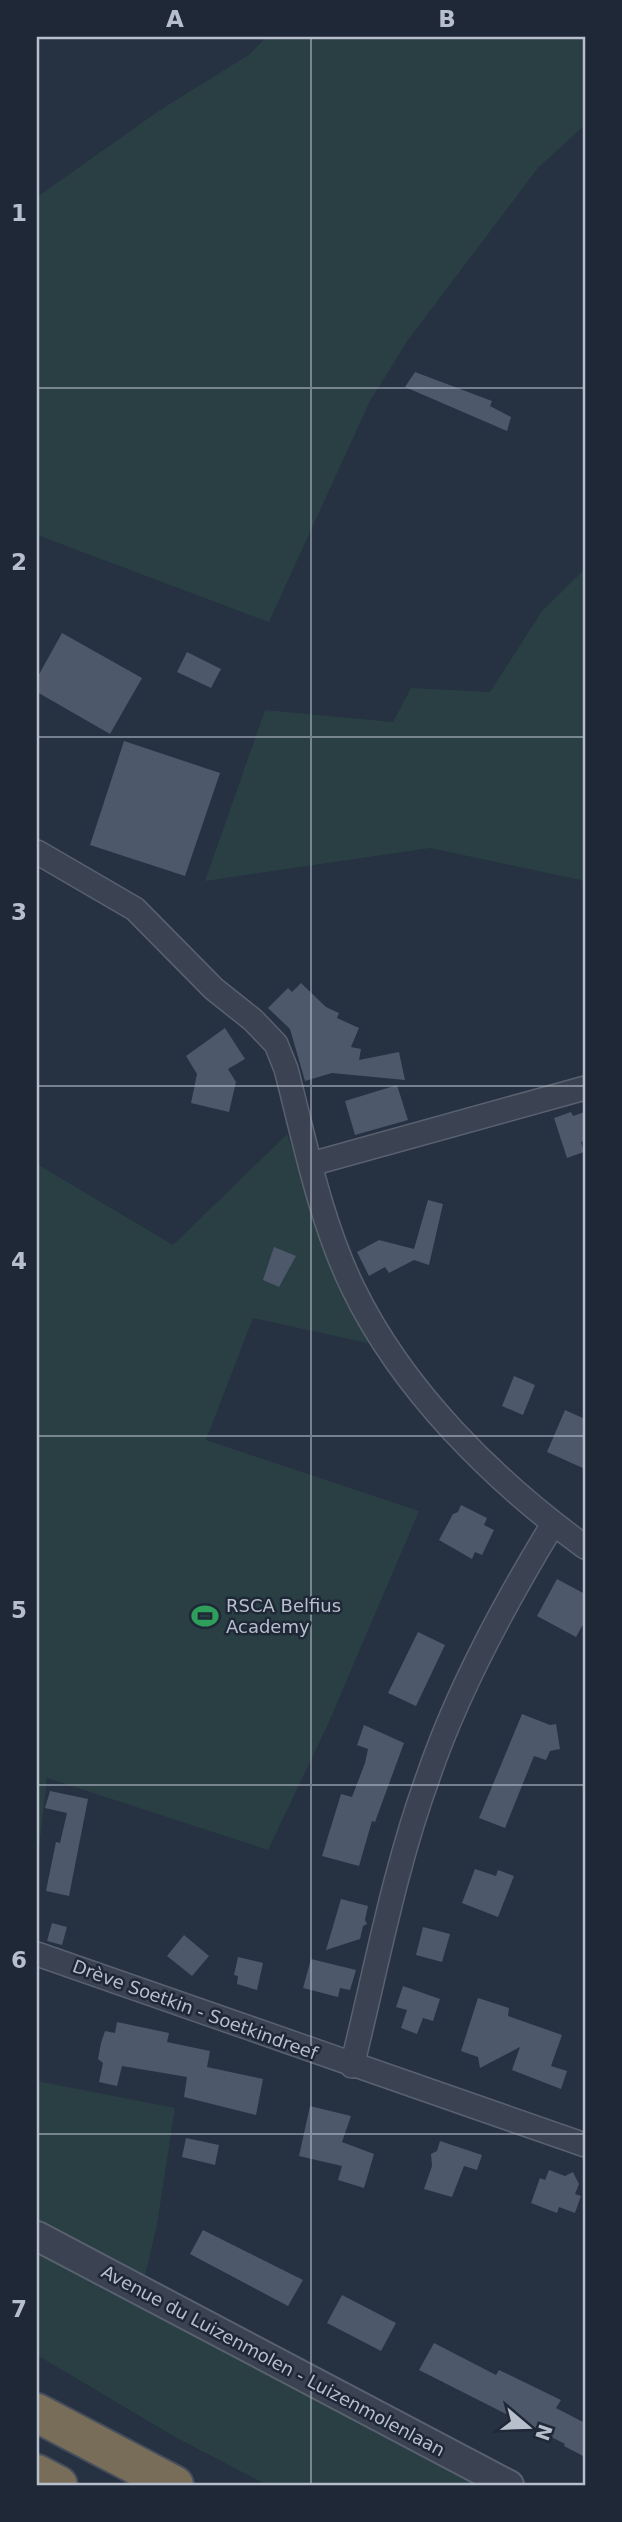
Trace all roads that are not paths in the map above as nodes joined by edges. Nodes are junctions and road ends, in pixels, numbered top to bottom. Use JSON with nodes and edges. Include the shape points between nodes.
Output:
{"nodes":[{"id":1,"x":37,"y":852,"type":"edge"},
{"id":2,"x":585,"y":1088,"type":"edge"},
{"id":3,"x":311,"y":1164,"type":"junction"},
{"id":4,"x":553,"y":1524,"type":"junction"},
{"id":5,"x":585,"y":1546,"type":"edge"},
{"id":6,"x":37,"y":1954,"type":"edge"},
{"id":7,"x":352,"y":2066,"type":"junction"},
{"id":8,"x":585,"y":2145,"type":"edge"},
{"id":9,"x":37,"y":2236,"type":"edge"},
{"id":10,"x":37,"y":2413,"type":"edge"},
{"id":11,"x":37,"y":2474,"type":"edge"},
{"id":12,"x":58,"y":2485,"type":"edge"},
{"id":13,"x":174,"y":2485,"type":"edge"},
{"id":14,"x":509,"y":2485,"type":"edge"}],
"edges":[{"from":1,"to":3,"type":"street","via":[[135,909],[276,1044]]},
{"from":2,"to":3,"type":"street"},
{"from":3,"to":4,"type":"street","via":[[334,1243],[353,1288],[395,1360],[488,1467]]},
{"from":4,"to":5,"type":"street"},
{"from":4,"to":7,"type":"street","via":[[459,1702],[428,1776]]},
{"from":6,"to":7,"type":"street","name":"Drève Soetkin - Soetkindreef"},
{"from":7,"to":8,"type":"street","name":"Drève Soetkin - Soetkindreef"},
{"from":9,"to":14,"type":"street","name":"Avenue du Luizenmolen - Luizenmolenlaan"},
{"from":10,"to":13,"type":"highway"},
{"from":11,"to":12,"type":"highway"}]}
